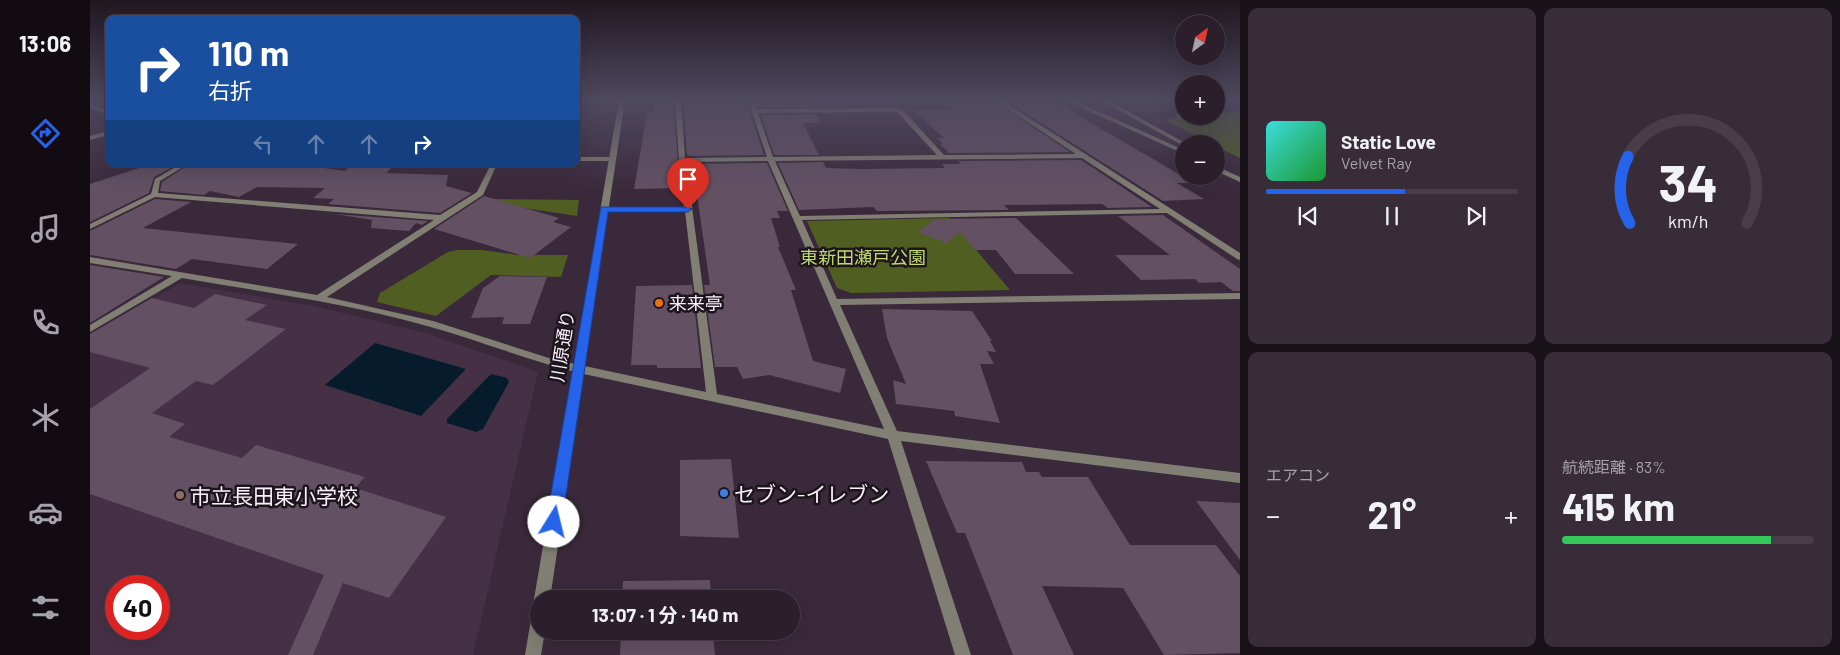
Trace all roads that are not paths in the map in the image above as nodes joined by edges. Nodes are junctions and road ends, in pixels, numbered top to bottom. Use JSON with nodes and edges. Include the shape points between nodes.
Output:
{"nodes":[{"id":1,"x":617,"y":131,"type":"edge"},
{"id":2,"x":680,"y":131,"type":"edge"},
{"id":3,"x":761,"y":131,"type":"edge"},
{"id":4,"x":918,"y":131,"type":"edge"},
{"id":5,"x":1043,"y":131,"type":"edge"},
{"id":6,"x":1136,"y":131,"type":"edge"},
{"id":7,"x":1159,"y":131,"type":"edge"},
{"id":8,"x":105,"y":134,"type":"edge"},
{"id":9,"x":90,"y":138,"type":"edge"},
{"id":10,"x":1175,"y":139,"type":"edge"},
{"id":11,"x":1175,"y":148,"type":"edge"},
{"id":12,"x":1082,"y":156,"type":"junction"},
{"id":13,"x":943,"y":158,"type":"junction"},
{"id":14,"x":580,"y":159,"type":"edge"},
{"id":15,"x":612,"y":159,"type":"junction"},
{"id":16,"x":682,"y":160,"type":"junction"},
{"id":17,"x":771,"y":160,"type":"junction"},
{"id":18,"x":180,"y":167,"type":"edge"},
{"id":19,"x":493,"y":167,"type":"edge"},
{"id":20,"x":1225,"y":172,"type":"edge"},
{"id":21,"x":1240,"y":180,"type":"edge"},
{"id":22,"x":154,"y":195,"type":"junction"},
{"id":23,"x":604,"y":209,"type":"junction"},
{"id":24,"x":688,"y":209,"type":"junction"},
{"id":25,"x":1168,"y":210,"type":"junction"},
{"id":26,"x":443,"y":218,"type":"junction"},
{"id":27,"x":796,"y":218,"type":"junction"},
{"id":28,"x":90,"y":227,"type":"edge"},
{"id":29,"x":1240,"y":257,"type":"edge"},
{"id":30,"x":90,"y":260,"type":"edge"},
{"id":31,"x":180,"y":275,"type":"junction"},
{"id":32,"x":1240,"y":296,"type":"edge"},
{"id":33,"x":319,"y":298,"type":"junction"},
{"id":34,"x":834,"y":302,"type":"junction"},
{"id":35,"x":90,"y":329,"type":"edge"},
{"id":36,"x":579,"y":369,"type":"junction"},
{"id":37,"x":712,"y":397,"type":"junction"},
{"id":38,"x":893,"y":435,"type":"junction"},
{"id":39,"x":1240,"y":478,"type":"edge"},
{"id":40,"x":543,"y":590,"type":"edge"},
{"id":41,"x":536,"y":640,"type":"edge"},
{"id":42,"x":533,"y":655,"type":"edge"},
{"id":43,"x":963,"y":655,"type":"edge"}],
"edges":[{"from":1,"to":15,"type":"street","name":"川原通り"},
{"from":2,"to":16,"type":"street"},
{"from":3,"to":17,"type":"street"},
{"from":4,"to":13,"type":"street"},
{"from":5,"to":12,"type":"street"},
{"from":6,"to":11,"type":"street"},
{"from":7,"to":10,"type":"street"},
{"from":8,"to":9,"type":"street"},
{"from":12,"to":13,"type":"street"},
{"from":12,"to":25,"type":"street"},
{"from":13,"to":17,"type":"street"},
{"from":14,"to":15,"type":"street"},
{"from":15,"to":23,"type":"street","name":"川原通り"},
{"from":16,"to":17,"type":"street"},
{"from":16,"to":24,"type":"street"},
{"from":17,"to":27,"type":"street"},
{"from":18,"to":22,"type":"street","via":[[157,180]]},
{"from":19,"to":26,"type":"street","via":[[480,193]]},
{"from":20,"to":21,"type":"street"},
{"from":22,"to":26,"type":"street"},
{"from":22,"to":28,"type":"street"},
{"from":23,"to":24,"type":"street"},
{"from":23,"to":36,"type":"street","name":"川原通り"},
{"from":24,"to":37,"type":"street"},
{"from":25,"to":27,"type":"street"},
{"from":25,"to":29,"type":"street"},
{"from":26,"to":33,"type":"street"},
{"from":27,"to":34,"type":"street"},
{"from":30,"to":31,"type":"street"},
{"from":31,"to":33,"type":"street"},
{"from":31,"to":35,"type":"street"},
{"from":32,"to":34,"type":"street"},
{"from":33,"to":36,"type":"street","via":[[429,323]]},
{"from":34,"to":38,"type":"street"},
{"from":36,"to":37,"type":"street"},
{"from":36,"to":40,"type":"street","name":"川原通り"},
{"from":37,"to":38,"type":"street"},
{"from":38,"to":39,"type":"street"},
{"from":38,"to":43,"type":"street"},
{"from":41,"to":42,"type":"street"}]}
